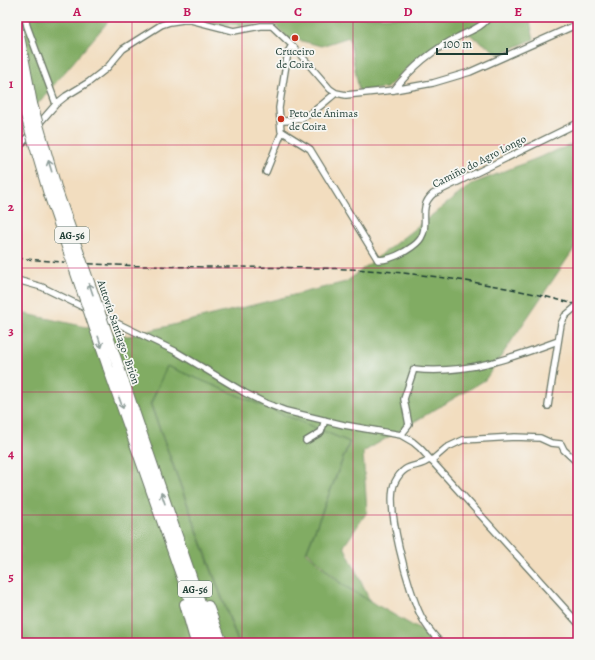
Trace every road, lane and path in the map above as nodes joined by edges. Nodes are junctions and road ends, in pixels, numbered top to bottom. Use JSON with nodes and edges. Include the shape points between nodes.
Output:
{"nodes":[{"id":1,"x":25,"y":17,"type":"edge"},
{"id":2,"x":488,"y":17,"type":"edge"},
{"id":3,"x":578,"y":24,"type":"edge"},
{"id":4,"x":17,"y":25,"type":"edge"},
{"id":5,"x":292,"y":45,"type":"junction"},
{"id":6,"x":17,"y":78,"type":"edge"},
{"id":7,"x":394,"y":90,"type":"junction"},
{"id":8,"x":336,"y":93,"type":"junction"},
{"id":9,"x":28,"y":104,"type":"junction"},
{"id":10,"x":56,"y":104,"type":"junction"},
{"id":11,"x":280,"y":121,"type":"junction"},
{"id":12,"x":578,"y":123,"type":"edge"},
{"id":13,"x":282,"y":132,"type":"junction"},
{"id":14,"x":17,"y":149,"type":"edge"},
{"id":15,"x":266,"y":172,"type":"dead end"},
{"id":16,"x":17,"y":280,"type":"edge"},
{"id":17,"x":578,"y":305,"type":"edge"},
{"id":18,"x":558,"y":341,"type":"junction"},
{"id":19,"x":113,"y":366,"type":"junction"},
{"id":20,"x":548,"y":406,"type":"dead end"},
{"id":21,"x":325,"y":420,"type":"junction"},
{"id":22,"x":401,"y":435,"type":"junction"},
{"id":23,"x":306,"y":441,"type":"dead end"},
{"id":24,"x":430,"y":460,"type":"junction"},
{"id":25,"x":578,"y":463,"type":"edge"},
{"id":26,"x":176,"y":535,"type":"junction"},
{"id":27,"x":171,"y":548,"type":"junction"},
{"id":28,"x":578,"y":623,"type":"edge"},
{"id":29,"x":196,"y":643,"type":"edge"},
{"id":30,"x":205,"y":643,"type":"edge"},
{"id":31,"x":214,"y":643,"type":"edge"},
{"id":32,"x":222,"y":643,"type":"edge"},
{"id":33,"x":441,"y":643,"type":"edge"}],
"edges":[{"from":1,"to":10,"type":"street"},
{"from":2,"to":7,"type":"street","via":[[480,26],[425,57]]},
{"from":3,"to":7,"type":"street","via":[[470,72],[433,83]]},
{"from":4,"to":9,"type":"highway","name":"Autovía Santiago - Brión","number":"AG-56"},
{"from":5,"to":8,"type":"street"},
{"from":5,"to":10,"type":"street","via":[[275,28],[267,26],[234,31],[192,20],[170,22],[123,49],[89,82]]},
{"from":5,"to":11,"type":"street","via":[[288,52]]},
{"from":6,"to":9,"type":"highway","name":"Autovía Santiago - Brión","number":"AG-56"},
{"from":7,"to":8,"type":"street","via":[[346,95]]},
{"from":8,"to":11,"type":"street","via":[[304,118]]},
{"from":9,"to":19,"type":"highway","name":"Autovía Santiago - Brión","number":"AG-56","bridge":true,"via":[[49,194]]},
{"from":10,"to":14,"type":"street"},
{"from":11,"to":13,"type":"street"},
{"from":12,"to":13,"type":"street","name":"Camiño do Agro Longo","via":[[433,194],[425,206],[423,232],[418,242],[391,258],[378,260],[310,149]]},
{"from":13,"to":15,"type":"street"},
{"from":16,"to":21,"type":"street","via":[[42,287],[175,351],[265,403]]},
{"from":17,"to":18,"type":"street","bridge":true,"via":[[565,316]]},
{"from":18,"to":20,"type":"street"},
{"from":18,"to":22,"type":"street","via":[[473,368],[433,371],[414,369],[404,399],[409,425]]},
{"from":26,"to":19,"type":"highway","name":"Autovía Santiago - Brión","number":"AG-56","one_way":true},
{"from":19,"to":27,"type":"highway","name":"Autovía Santiago - Brión","number":"AG-56","one_way":true},
{"from":21,"to":22,"type":"street","via":[[350,427]]},
{"from":21,"to":23,"type":"street","via":[[321,432]]},
{"from":22,"to":24,"type":"street","via":[[413,442]]},
{"from":24,"to":25,"type":"street","via":[[462,440],[515,437],[540,438],[551,444],[561,444]]},
{"from":24,"to":28,"type":"street"},
{"from":24,"to":33,"type":"street","via":[[405,468],[394,483],[392,493],[402,562],[410,588],[420,615]]},
{"from":26,"to":31,"type":"highway","name":"Autovía Santiago - Brión","number":"AG-56"},
{"from":26,"to":32,"type":"highway","via":[[184,545]]},
{"from":27,"to":29,"type":"highway","via":[[174,570]]},
{"from":27,"to":30,"type":"highway","name":"Autovía Santiago - Brión","number":"AG-56"}]}
